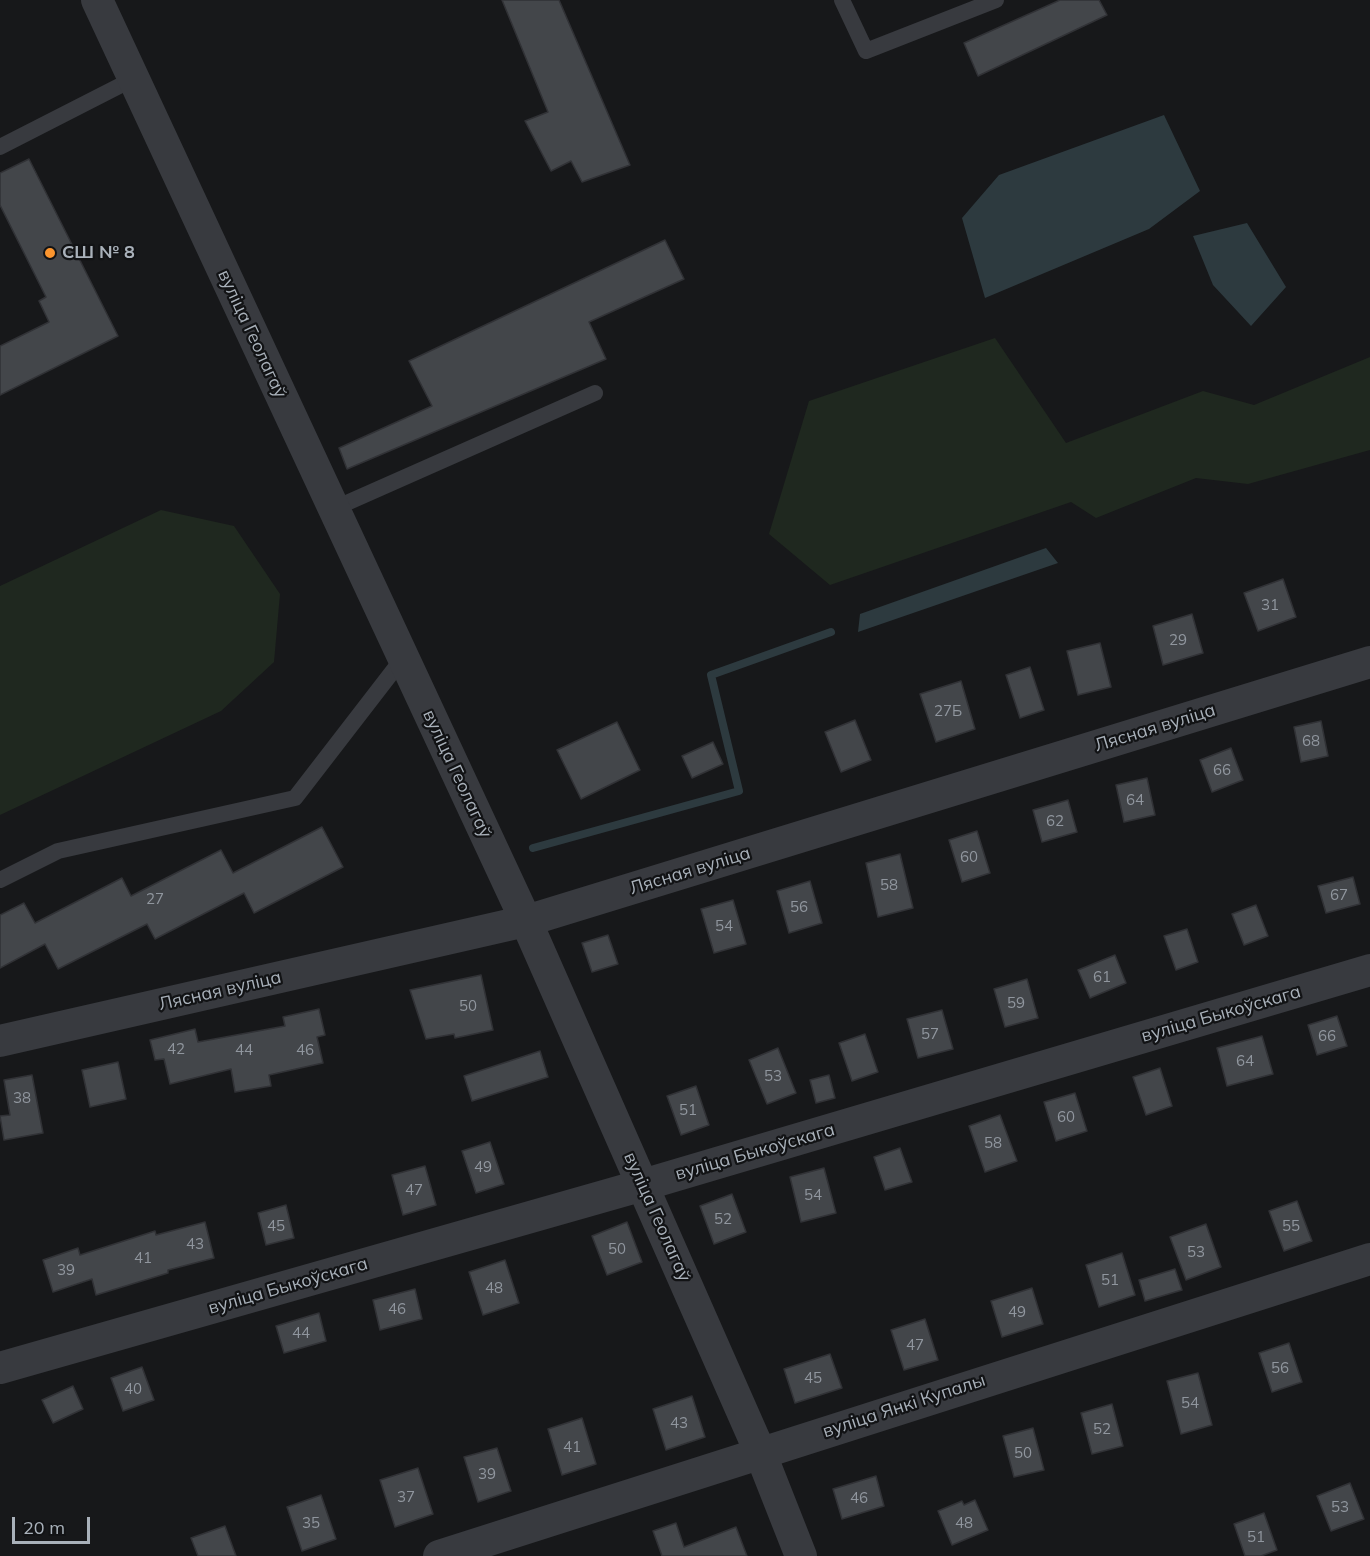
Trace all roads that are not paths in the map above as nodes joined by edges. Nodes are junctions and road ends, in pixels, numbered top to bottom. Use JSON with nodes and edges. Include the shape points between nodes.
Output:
{"nodes":[{"id":1,"x":97,"y":0,"type":"edge"},
{"id":2,"x":842,"y":0,"type":"edge"},
{"id":3,"x":996,"y":0,"type":"edge"},
{"id":4,"x":133,"y":79,"type":"junction"},
{"id":5,"x":0,"y":147,"type":"edge"},
{"id":6,"x":595,"y":393,"type":"dead end"},
{"id":7,"x":333,"y":509,"type":"junction"},
{"id":8,"x":403,"y":658,"type":"junction"},
{"id":9,"x":1370,"y":662,"type":"edge"},
{"id":10,"x":0,"y":880,"type":"edge"},
{"id":11,"x":526,"y":921,"type":"junction"},
{"id":12,"x":1370,"y":970,"type":"edge"},
{"id":13,"x":0,"y":1041,"type":"edge"},
{"id":14,"x":643,"y":1185,"type":"junction"},
{"id":15,"x":1370,"y":1259,"type":"edge"},
{"id":16,"x":0,"y":1368,"type":"edge"},
{"id":17,"x":760,"y":1452,"type":"junction"},
{"id":18,"x":439,"y":1556,"type":"edge"},
{"id":19,"x":801,"y":1556,"type":"edge"}],
"edges":[{"from":1,"to":4,"type":"street","name":"вуліца Геолагаў"},
{"from":2,"to":3,"type":"lane","via":[[866,51]]},
{"from":4,"to":5,"type":"lane"},
{"from":4,"to":7,"type":"street","name":"вуліца Геолагаў"},
{"from":6,"to":7,"type":"lane"},
{"from":7,"to":8,"type":"street","name":"вуліца Геолагаў"},
{"from":8,"to":10,"type":"lane","via":[[295,798],[58,851]]},
{"from":8,"to":11,"type":"street","name":"вуліца Геолагаў"},
{"from":9,"to":11,"type":"street","name":"Лясная вуліца"},
{"from":11,"to":13,"type":"street","name":"Лясная вуліца"},
{"from":11,"to":14,"type":"street","name":"вуліца Геолагаў"},
{"from":12,"to":14,"type":"street","name":"вуліца Быкоўскага"},
{"from":14,"to":16,"type":"street","name":"вуліца Быкоўскага"},
{"from":14,"to":17,"type":"street","name":"вуліца Геолагаў"},
{"from":15,"to":17,"type":"street","name":"вуліца Янкі Купалы"},
{"from":17,"to":18,"type":"street","name":"вуліца Янкі Купалы"},
{"from":17,"to":19,"type":"street","name":"вуліца Геолагаў"}]}
